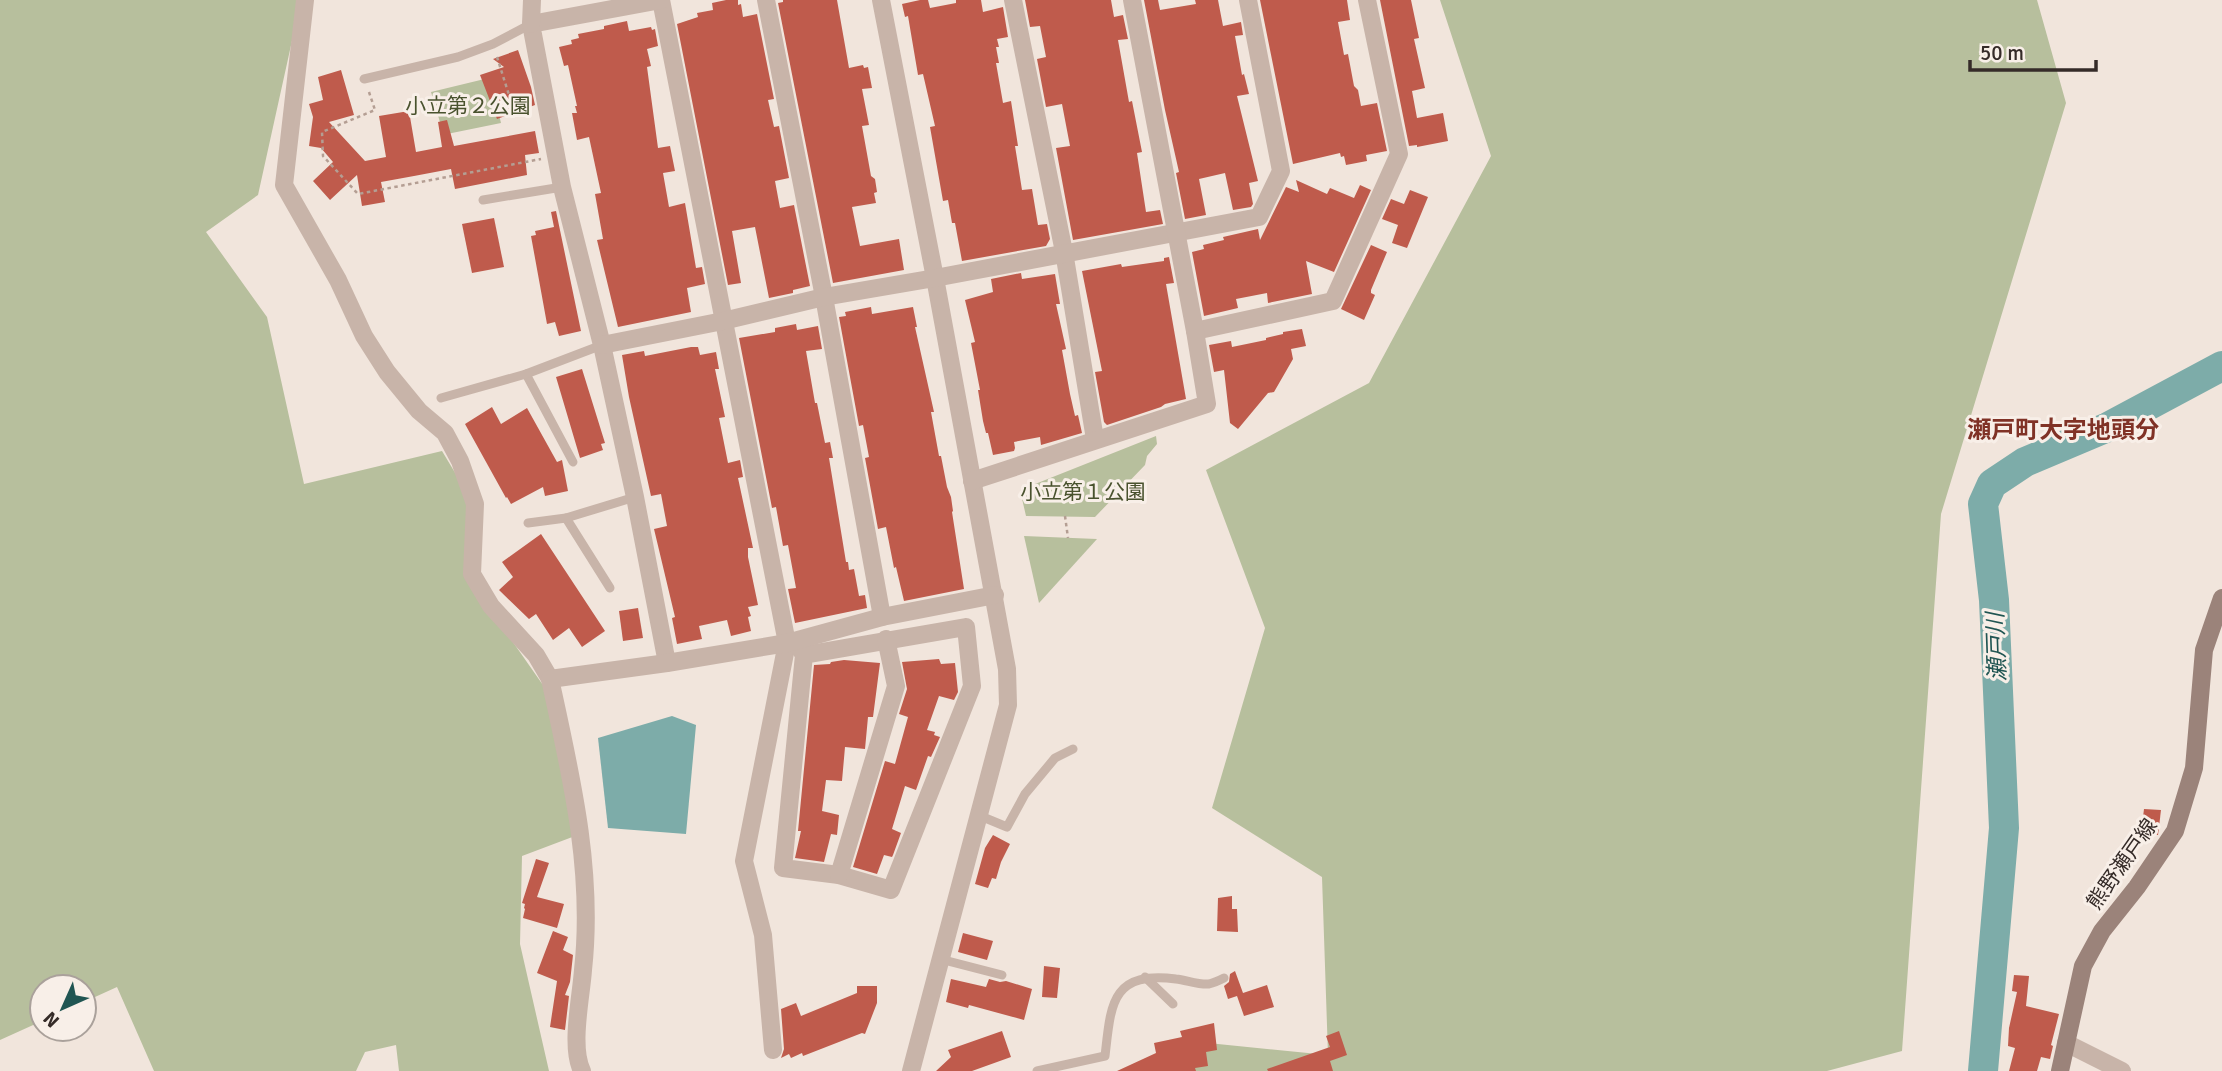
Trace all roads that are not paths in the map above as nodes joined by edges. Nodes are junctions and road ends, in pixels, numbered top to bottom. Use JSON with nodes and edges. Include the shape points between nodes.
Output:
{"nodes":[{"id":1,"x":306,"y":0,"type":"edge"},
{"id":2,"x":532,"y":0,"type":"edge"},
{"id":3,"x":661,"y":0,"type":"edge"},
{"id":4,"x":766,"y":0,"type":"edge"},
{"id":5,"x":881,"y":0,"type":"edge"},
{"id":6,"x":1013,"y":0,"type":"edge"},
{"id":7,"x":1132,"y":0,"type":"edge"},
{"id":8,"x":1248,"y":0,"type":"edge"},
{"id":9,"x":1367,"y":0,"type":"edge"},
{"id":10,"x":531,"y":24,"type":"junction"},
{"id":11,"x":364,"y":79,"type":"road end"},
{"id":12,"x":562,"y":187,"type":"junction"},
{"id":13,"x":483,"y":201,"type":"dead end"},
{"id":14,"x":1176,"y":232,"type":"junction"},
{"id":15,"x":1064,"y":252,"type":"junction"},
{"id":16,"x":935,"y":278,"type":"junction"},
{"id":17,"x":824,"y":297,"type":"junction"},
{"id":18,"x":723,"y":321,"type":"junction"},
{"id":19,"x":1195,"y":331,"type":"junction"},
{"id":20,"x":602,"y":345,"type":"junction"},
{"id":21,"x":526,"y":374,"type":"junction"},
{"id":22,"x":441,"y":398,"type":"dead end"},
{"id":23,"x":1095,"y":439,"type":"junction"},
{"id":24,"x":573,"y":462,"type":"dead end"},
{"id":25,"x":972,"y":481,"type":"junction"},
{"id":26,"x":635,"y":497,"type":"junction"},
{"id":27,"x":566,"y":518,"type":"junction"},
{"id":28,"x":528,"y":523,"type":"dead end"},
{"id":29,"x":610,"y":588,"type":"dead end"},
{"id":30,"x":995,"y":594,"type":"junction"},
{"id":31,"x":2222,"y":598,"type":"edge"},
{"id":32,"x":882,"y":617,"type":"junction"},
{"id":33,"x":886,"y":639,"type":"junction"},
{"id":34,"x":795,"y":646,"type":"junction"},
{"id":35,"x":667,"y":663,"type":"junction"},
{"id":36,"x":550,"y":679,"type":"junction"},
{"id":37,"x":1073,"y":749,"type":"dead end"},
{"id":38,"x":978,"y":815,"type":"junction"},
{"id":39,"x":839,"y":875,"type":"junction"},
{"id":40,"x":940,"y":959,"type":"junction"},
{"id":41,"x":1002,"y":975,"type":"dead end"},
{"id":42,"x":1145,"y":977,"type":"junction"},
{"id":43,"x":1224,"y":978,"type":"dead end"},
{"id":44,"x":1173,"y":1004,"type":"dead end"},
{"id":45,"x":2066,"y":1043,"type":"junction"},
{"id":46,"x":773,"y":1050,"type":"dead end"},
{"id":47,"x":582,"y":1071,"type":"edge"},
{"id":48,"x":911,"y":1071,"type":"edge"},
{"id":49,"x":1037,"y":1071,"type":"edge"},
{"id":50,"x":2060,"y":1071,"type":"edge"},
{"id":51,"x":2122,"y":1071,"type":"edge"}],
"edges":[{"from":1,"to":36,"type":"street","via":[[284,185],[387,372],[450,442],[475,504],[472,573],[491,606],[536,655]]},
{"from":2,"to":10,"type":"street"},
{"from":3,"to":10,"type":"street"},
{"from":3,"to":18,"type":"street"},
{"from":4,"to":17,"type":"street"},
{"from":5,"to":16,"type":"street"},
{"from":6,"to":15,"type":"street"},
{"from":7,"to":14,"type":"street"},
{"from":8,"to":14,"type":"street","via":[[1281,171],[1259,216]]},
{"from":9,"to":19,"type":"street","via":[[1399,153],[1333,301]]},
{"from":10,"to":11,"type":"lane","via":[[458,57]]},
{"from":10,"to":12,"type":"street"},
{"from":12,"to":13,"type":"lane"},
{"from":12,"to":20,"type":"street"},
{"from":14,"to":15,"type":"street"},
{"from":14,"to":19,"type":"street"},
{"from":15,"to":16,"type":"street"},
{"from":15,"to":23,"type":"street"},
{"from":16,"to":17,"type":"street"},
{"from":16,"to":25,"type":"street"},
{"from":17,"to":18,"type":"street"},
{"from":17,"to":32,"type":"street"},
{"from":18,"to":20,"type":"street"},
{"from":18,"to":34,"type":"street"},
{"from":19,"to":23,"type":"street","via":[[1207,404]]},
{"from":20,"to":21,"type":"lane"},
{"from":20,"to":26,"type":"street"},
{"from":21,"to":22,"type":"lane"},
{"from":21,"to":24,"type":"lane"},
{"from":23,"to":25,"type":"street"},
{"from":25,"to":30,"type":"street"},
{"from":26,"to":27,"type":"lane"},
{"from":26,"to":35,"type":"street"},
{"from":27,"to":28,"type":"lane"},
{"from":27,"to":29,"type":"lane"},
{"from":30,"to":32,"type":"street"},
{"from":30,"to":38,"type":"street","via":[[1008,705]]},
{"from":31,"to":45,"type":"main road","name":"熊野瀬戸線","via":[[2204,650],[2194,768],[2175,831],[2102,931],[2083,966]]},
{"from":32,"to":34,"type":"street"},
{"from":33,"to":34,"type":"street"},
{"from":33,"to":39,"type":"street","via":[[896,686]]},
{"from":33,"to":39,"type":"street","via":[[966,627],[972,686],[891,890]]},
{"from":34,"to":35,"type":"street"},
{"from":34,"to":39,"type":"street","via":[[783,867]]},
{"from":34,"to":46,"type":"street","via":[[744,861],[763,935]]},
{"from":35,"to":36,"type":"street"},
{"from":36,"to":47,"type":"street","via":[[583,856],[587,918],[577,1035]]},
{"from":37,"to":38,"type":"lane","via":[[1055,758],[1025,794],[1007,827]]},
{"from":38,"to":40,"type":"street"},
{"from":40,"to":41,"type":"lane"},
{"from":40,"to":48,"type":"street"},
{"from":42,"to":43,"type":"lane","via":[[1208,984]]},
{"from":42,"to":44,"type":"lane"},
{"from":42,"to":49,"type":"lane","via":[[1123,986],[1109,1019],[1105,1056]]},
{"from":45,"to":50,"type":"main road","name":"熊野瀬戸線"},
{"from":45,"to":51,"type":"street"}]}
